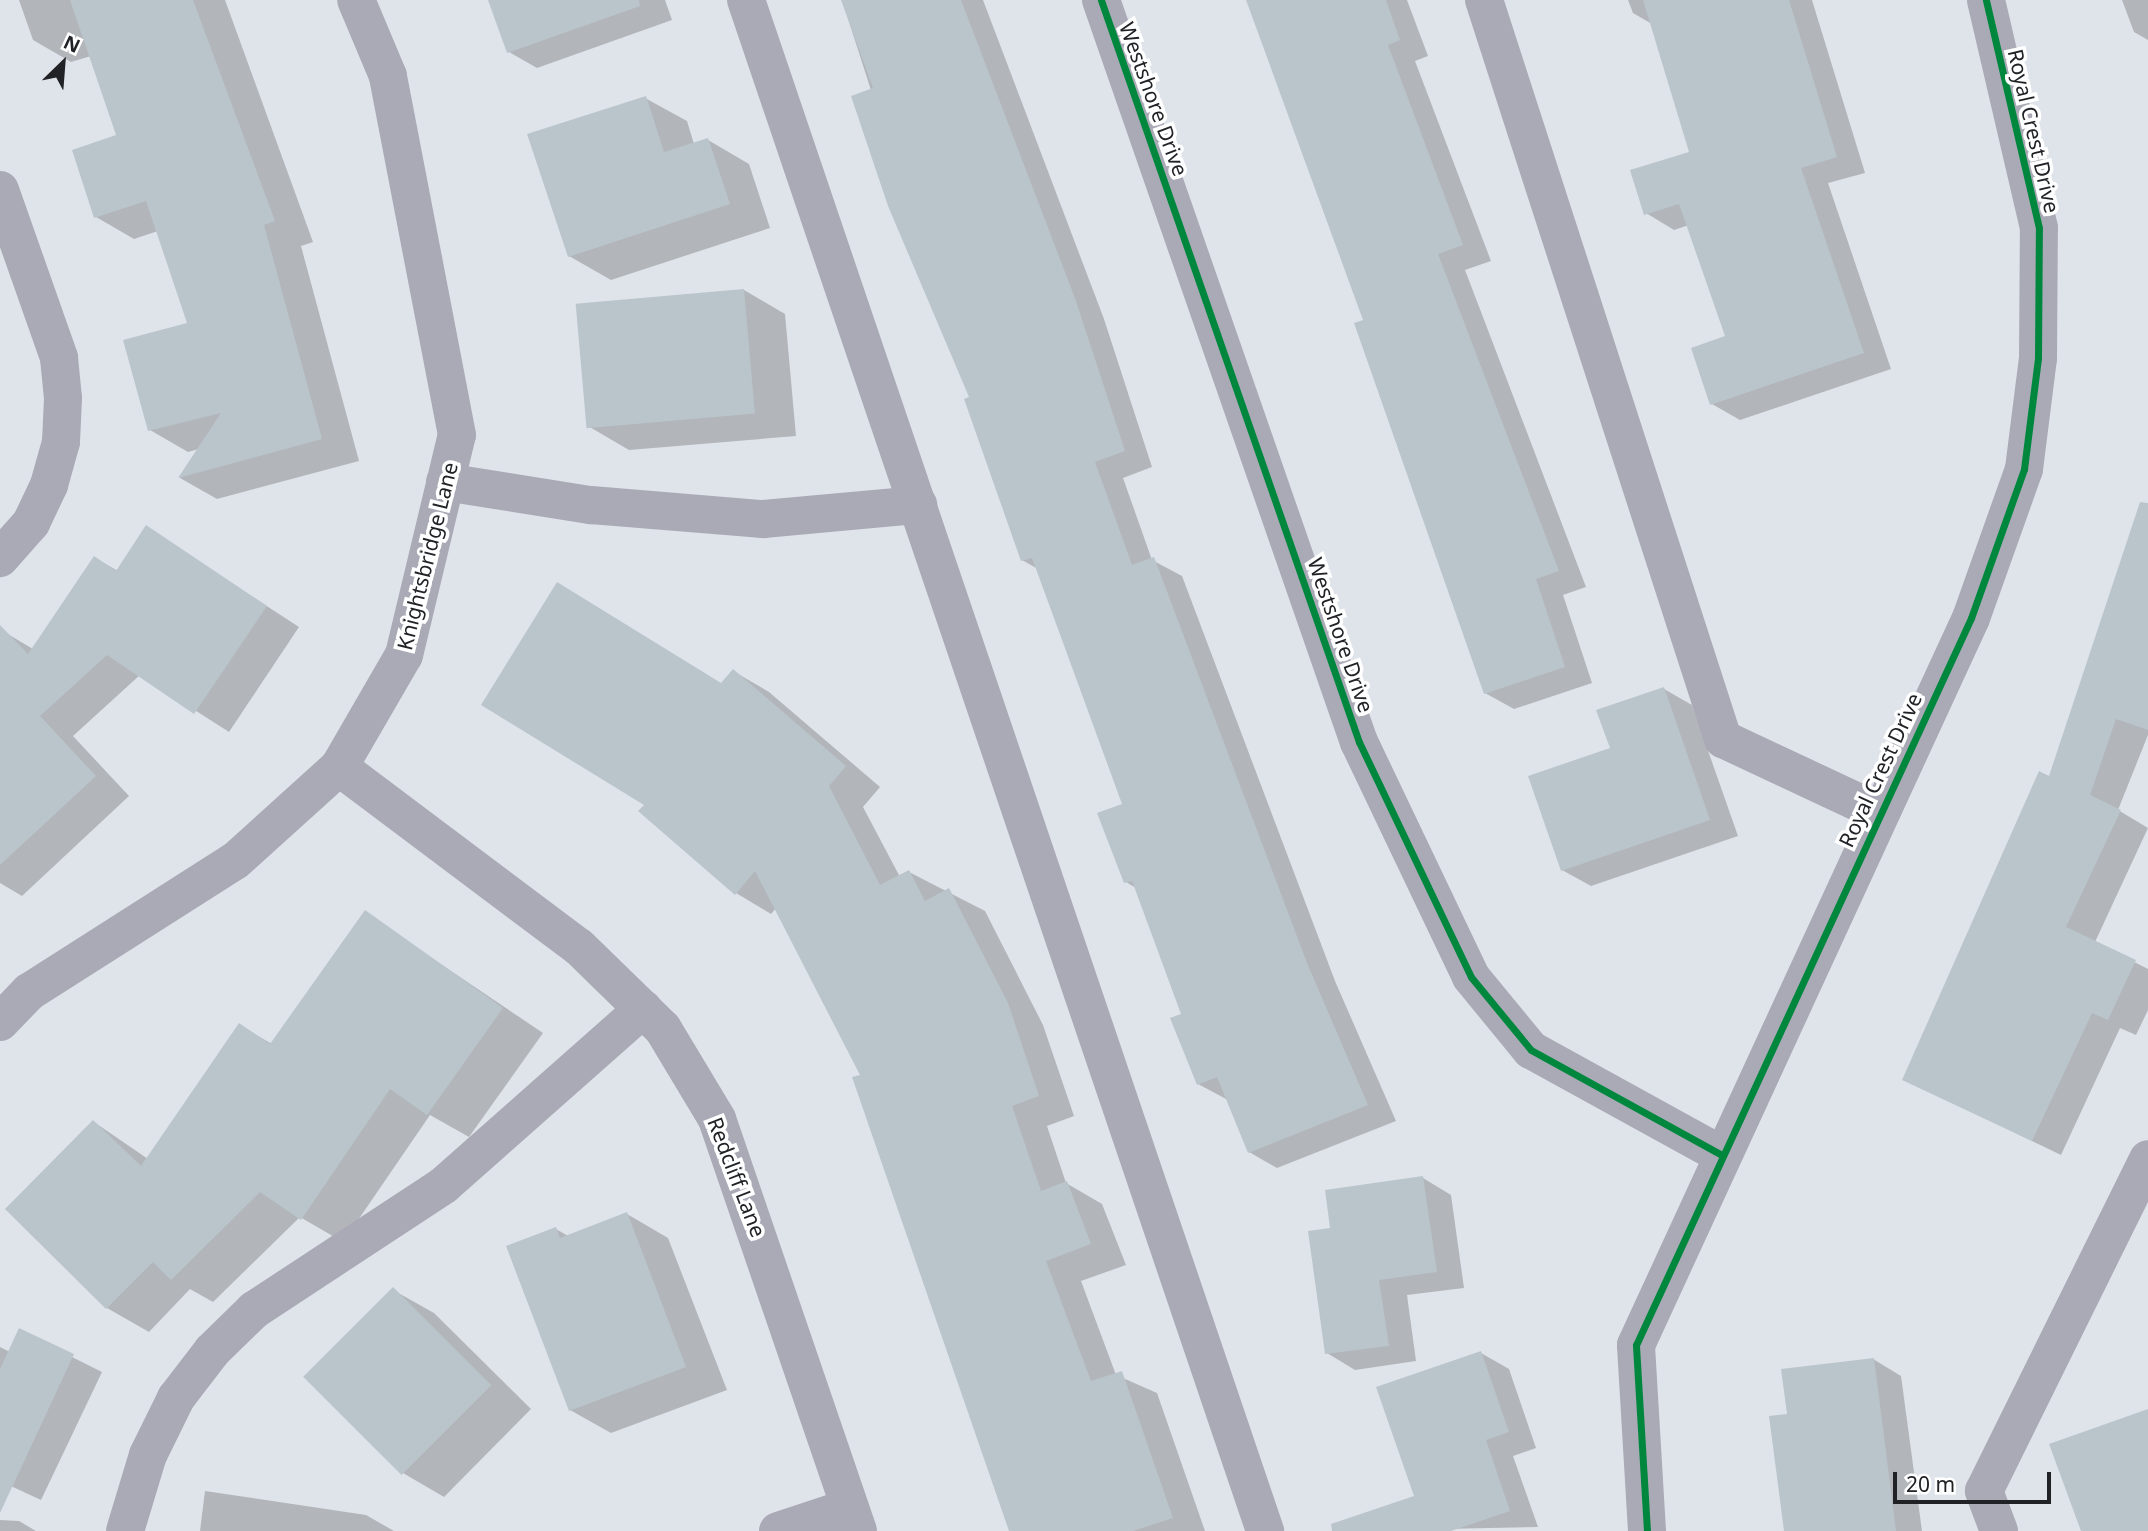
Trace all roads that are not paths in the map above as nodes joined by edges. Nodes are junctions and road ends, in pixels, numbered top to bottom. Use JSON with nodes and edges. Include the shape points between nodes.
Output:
{"nodes":[{"id":1,"x":356,"y":0,"type":"edge"},
{"id":2,"x":746,"y":0,"type":"edge"},
{"id":3,"x":1101,"y":0,"type":"edge"},
{"id":4,"x":1484,"y":0,"type":"edge"},
{"id":5,"x":1986,"y":0,"type":"edge"},
{"id":6,"x":0,"y":190,"type":"edge"},
{"id":7,"x":445,"y":482,"type":"junction"},
{"id":8,"x":918,"y":505,"type":"junction"},
{"id":9,"x":0,"y":558,"type":"edge"},
{"id":10,"x":339,"y":767,"type":"junction"},
{"id":11,"x":1879,"y":812,"type":"junction"},
{"id":12,"x":643,"y":1009,"type":"junction"},
{"id":13,"x":0,"y":1022,"type":"edge"},
{"id":14,"x":1720,"y":1154,"type":"junction"},
{"id":15,"x":2148,"y":1159,"type":"edge"},
{"id":16,"x":853,"y":1519,"type":"edge"},
{"id":17,"x":125,"y":1531,"type":"edge"},
{"id":18,"x":778,"y":1531,"type":"edge"},
{"id":19,"x":1265,"y":1531,"type":"edge"},
{"id":20,"x":1647,"y":1531,"type":"edge"},
{"id":21,"x":1999,"y":1531,"type":"edge"}],
"edges":[{"from":1,"to":7,"type":"street","name":"Knightsbridge Lane","via":[[388,76],[457,435]]},
{"from":2,"to":8,"type":"street"},
{"from":3,"to":14,"type":"street","name":"Westshore Drive","via":[[1359,742],[1464,965],[1531,1050]]},
{"from":4,"to":11,"type":"street","via":[[1723,739]]},
{"from":5,"to":11,"type":"street","name":"Royal Crest Drive","via":[[2039,228],[2038,358],[2024,469],[1971,618]]},
{"from":6,"to":9,"type":"street","via":[[59,358],[63,398],[61,442],[49,485],[31,523]]},
{"from":7,"to":8,"type":"street","via":[[591,505],[763,519]]},
{"from":7,"to":10,"type":"street","name":"Knightsbridge Lane","via":[[404,655]]},
{"from":8,"to":19,"type":"street"},
{"from":10,"to":12,"type":"street","name":"Redcliff Lane","via":[[579,947]]},
{"from":10,"to":13,"type":"street","name":"Knightsbridge Lane","via":[[235,862],[29,992]]},
{"from":11,"to":14,"type":"street","name":"Royal Crest Drive"},
{"from":12,"to":16,"type":"street","name":"Redcliff Lane","via":[[663,1029],[717,1119]]},
{"from":12,"to":17,"type":"street","via":[[444,1185],[264,1303],[212,1351],[176,1398],[148,1455]]},
{"from":14,"to":20,"type":"street","name":"Royal Crest Drive","via":[[1636,1345]]},
{"from":15,"to":21,"type":"street","via":[[1984,1491]]},
{"from":16,"to":18,"type":"street"}]}
